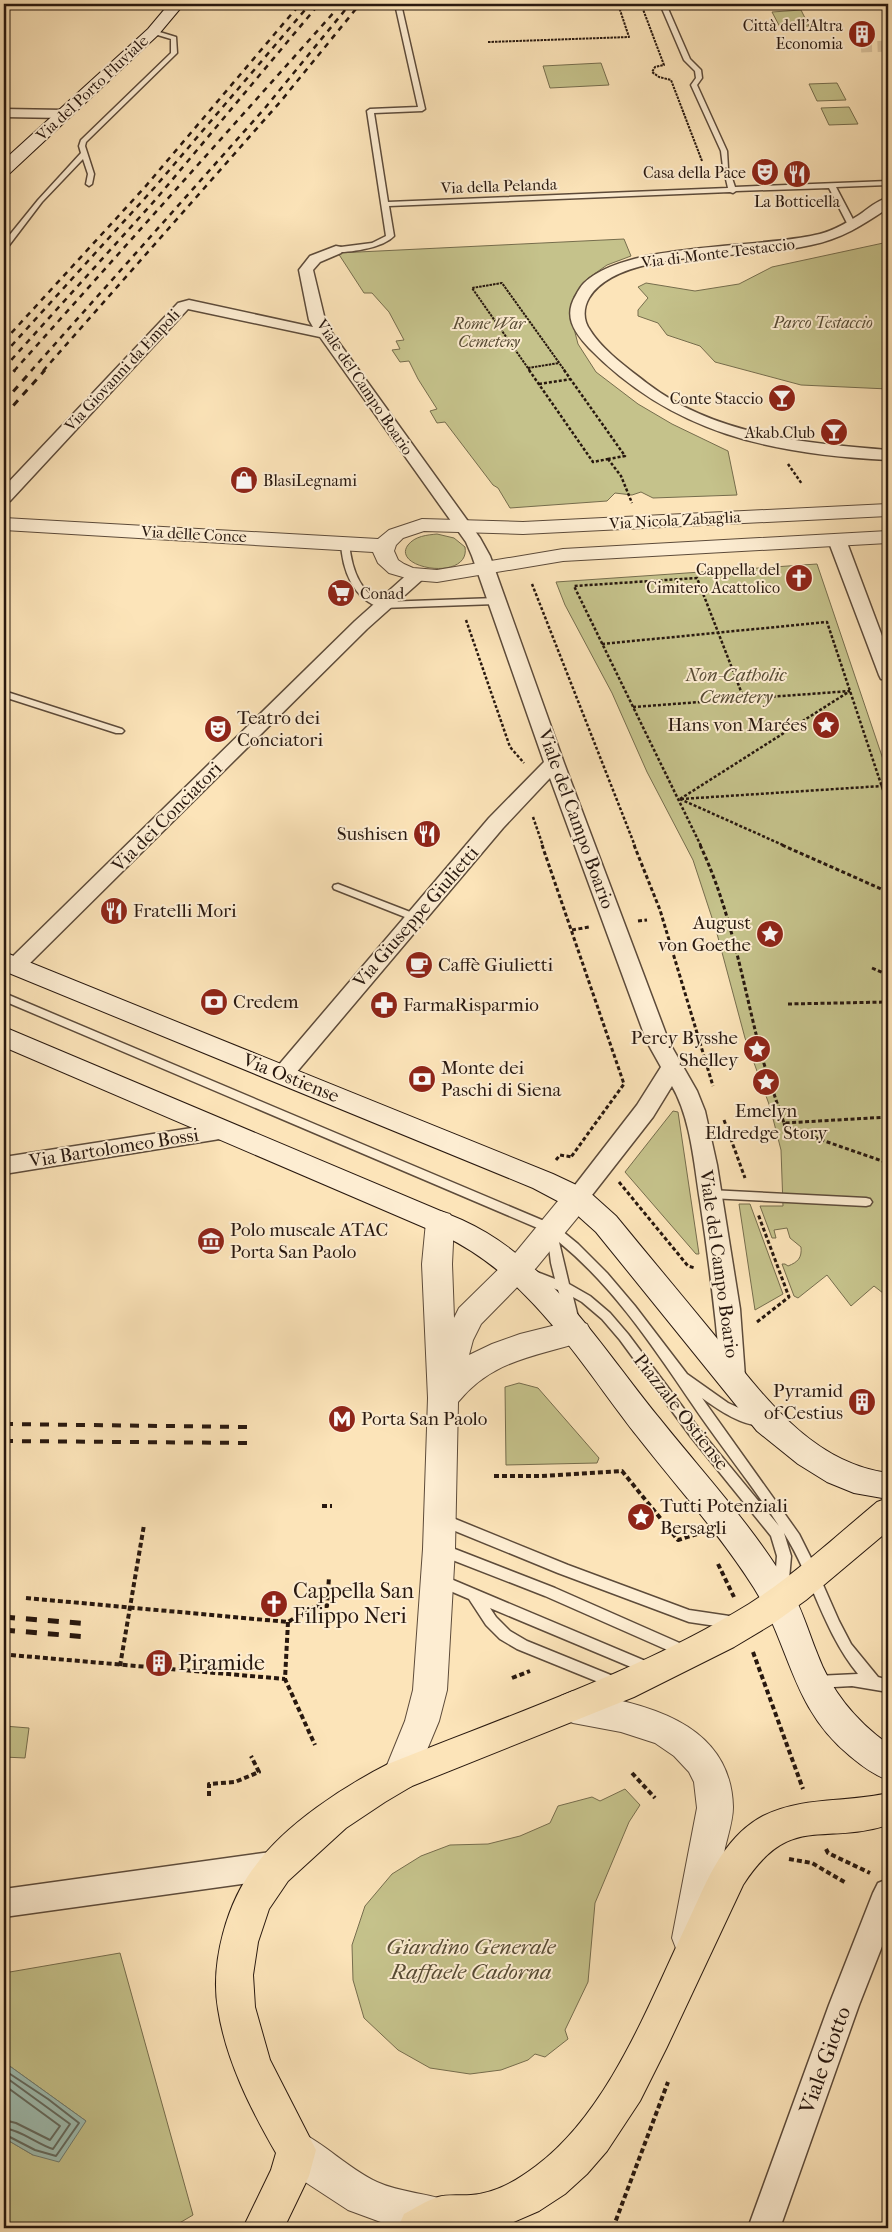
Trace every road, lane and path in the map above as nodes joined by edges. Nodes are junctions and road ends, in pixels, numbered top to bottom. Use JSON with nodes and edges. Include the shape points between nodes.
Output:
{"nodes":[{"id":1,"x":177,"y":4,"type":"edge"},
{"id":2,"x":398,"y":4,"type":"edge"},
{"id":3,"x":618,"y":4,"type":"edge"},
{"id":4,"x":641,"y":4,"type":"edge"},
{"id":5,"x":663,"y":4,"type":"edge"},
{"id":6,"x":153,"y":32,"type":"junction"},
{"id":7,"x":488,"y":42,"type":"dead end"},
{"id":8,"x":4,"y":113,"type":"edge"},
{"id":9,"x":64,"y":114,"type":"junction"},
{"id":10,"x":85,"y":153,"type":"junction"},
{"id":11,"x":702,"y":161,"type":"dead end"},
{"id":12,"x":726,"y":167,"type":"dead end"},
{"id":13,"x":4,"y":169,"type":"edge"},
{"id":14,"x":728,"y":175,"type":"dead end"},
{"id":15,"x":888,"y":183,"type":"edge"},
{"id":16,"x":89,"y":184,"type":"dead end"},
{"id":17,"x":832,"y":186,"type":"junction"},
{"id":18,"x":734,"y":190,"type":"junction"},
{"id":19,"x":888,"y":202,"type":"edge"},
{"id":20,"x":385,"y":204,"type":"junction"},
{"id":21,"x":853,"y":226,"type":"junction"},
{"id":22,"x":4,"y":246,"type":"edge"},
{"id":23,"x":336,"y":250,"type":"joint"},
{"id":24,"x":325,"y":334,"type":"junction"},
{"id":25,"x":559,"y":363,"type":"junction"},
{"id":26,"x":528,"y":368,"type":"junction"},
{"id":27,"x":571,"y":379,"type":"junction"},
{"id":28,"x":539,"y":384,"type":"junction"},
{"id":29,"x":888,"y":455,"type":"edge"},
{"id":30,"x":608,"y":459,"type":"junction"},
{"id":31,"x":629,"y":495,"type":"dead end"},
{"id":32,"x":4,"y":497,"type":"edge"},
{"id":33,"x":888,"y":510,"type":"edge"},
{"id":34,"x":4,"y":524,"type":"edge"},
{"id":35,"x":463,"y":527,"type":"junction"},
{"id":36,"x":888,"y":537,"type":"edge"},
{"id":37,"x":837,"y":540,"type":"junction"},
{"id":38,"x":345,"y":542,"type":"junction"},
{"id":39,"x":384,"y":546,"type":"junction"},
{"id":40,"x":485,"y":568,"type":"junction"},
{"id":41,"x":417,"y":575,"type":"junction"},
{"id":42,"x":532,"y":584,"type":"dead end"},
{"id":43,"x":496,"y":601,"type":"junction"},
{"id":44,"x":382,"y":605,"type":"junction"},
{"id":45,"x":466,"y":619,"type":"dead end"},
{"id":46,"x":719,"y":633,"type":"junction"},
{"id":47,"x":602,"y":644,"type":"junction"},
{"id":48,"x":888,"y":675,"type":"edge"},
{"id":49,"x":850,"y":691,"type":"junction"},
{"id":50,"x":4,"y":694,"type":"edge"},
{"id":51,"x":744,"y":699,"type":"junction"},
{"id":52,"x":633,"y":706,"type":"junction"},
{"id":53,"x":119,"y":730,"type":"dead end"},
{"id":54,"x":554,"y":763,"type":"junction"},
{"id":55,"x":526,"y":765,"type":"dead end"},
{"id":56,"x":882,"y":786,"type":"junction"},
{"id":57,"x":679,"y":799,"type":"junction"},
{"id":58,"x":888,"y":805,"type":"edge"},
{"id":59,"x":532,"y":815,"type":"dead end"},
{"id":60,"x":338,"y":887,"type":"dead end"},
{"id":61,"x":888,"y":892,"type":"edge"},
{"id":62,"x":414,"y":917,"type":"junction"},
{"id":63,"x":10,"y":963,"type":"edge"},
{"id":64,"x":872,"y":968,"type":"dead end"},
{"id":65,"x":888,"y":975,"type":"edge"},
{"id":66,"x":4,"y":997,"type":"edge"},
{"id":67,"x":888,"y":1002,"type":"edge"},
{"id":68,"x":788,"y":1004,"type":"dead end"},
{"id":69,"x":4,"y":1036,"type":"edge"},
{"id":70,"x":672,"y":1068,"type":"junction"},
{"id":71,"x":282,"y":1074,"type":"junction"},
{"id":72,"x":716,"y":1094,"type":"dead end"},
{"id":73,"x":721,"y":1112,"type":"dead end"},
{"id":74,"x":888,"y":1117,"type":"edge"},
{"id":75,"x":784,"y":1123,"type":"junction"},
{"id":76,"x":224,"y":1131,"type":"junction"},
{"id":77,"x":557,"y":1160,"type":"dead end"},
{"id":78,"x":888,"y":1163,"type":"edge"},
{"id":79,"x":4,"y":1166,"type":"edge"},
{"id":80,"x":618,"y":1181,"type":"dead end"},
{"id":81,"x":710,"y":1194,"type":"junction"},
{"id":82,"x":752,"y":1196,"type":"junction"},
{"id":83,"x":576,"y":1198,"type":"junction"},
{"id":84,"x":866,"y":1202,"type":"dead end"},
{"id":85,"x":440,"y":1222,"type":"junction"},
{"id":86,"x":552,"y":1229,"type":"junction"},
{"id":87,"x":696,"y":1269,"type":"dead end"},
{"id":88,"x":516,"y":1270,"type":"junction"},
{"id":89,"x":564,"y":1287,"type":"junction"},
{"id":90,"x":757,"y":1322,"type":"dead end"},
{"id":91,"x":576,"y":1332,"type":"junction"},
{"id":92,"x":733,"y":1377,"type":"junction"},
{"id":93,"x":683,"y":1378,"type":"junction"},
{"id":94,"x":443,"y":1398,"type":"junction"},
{"id":95,"x":768,"y":1422,"type":"junction"},
{"id":96,"x":494,"y":1476,"type":"dead end"},
{"id":97,"x":888,"y":1486,"type":"edge"},
{"id":98,"x":322,"y":1506,"type":"dead end"},
{"id":99,"x":332,"y":1506,"type":"dead end"},
{"id":100,"x":888,"y":1512,"type":"edge"},
{"id":101,"x":144,"y":1524,"type":"dead end"},
{"id":102,"x":693,"y":1526,"type":"dead end"},
{"id":103,"x":699,"y":1534,"type":"junction"},
{"id":104,"x":704,"y":1542,"type":"dead end"},
{"id":105,"x":439,"y":1549,"type":"junction"},
{"id":106,"x":713,"y":1558,"type":"dead end"},
{"id":107,"x":814,"y":1575,"type":"junction"},
{"id":108,"x":329,"y":1577,"type":"dead end"},
{"id":109,"x":474,"y":1595,"type":"junction"},
{"id":110,"x":26,"y":1598,"type":"dead end"},
{"id":111,"x":780,"y":1601,"type":"junction"},
{"id":112,"x":131,"y":1608,"type":"junction"},
{"id":113,"x":288,"y":1622,"type":"junction"},
{"id":114,"x":745,"y":1624,"type":"junction"},
{"id":115,"x":689,"y":1653,"type":"junction"},
{"id":116,"x":11,"y":1656,"type":"dead end"},
{"id":117,"x":120,"y":1666,"type":"junction"},
{"id":118,"x":532,"y":1670,"type":"dead end"},
{"id":119,"x":654,"y":1670,"type":"junction"},
{"id":120,"x":512,"y":1678,"type":"dead end"},
{"id":121,"x":285,"y":1679,"type":"junction"},
{"id":122,"x":812,"y":1682,"type":"junction"},
{"id":123,"x":873,"y":1682,"type":"junction"},
{"id":124,"x":622,"y":1686,"type":"junction"},
{"id":125,"x":888,"y":1686,"type":"edge"},
{"id":126,"x":573,"y":1707,"type":"junction"},
{"id":127,"x":315,"y":1745,"type":"dead end"},
{"id":128,"x":251,"y":1756,"type":"dead end"},
{"id":129,"x":888,"y":1764,"type":"edge"},
{"id":130,"x":632,"y":1773,"type":"dead end"},
{"id":131,"x":400,"y":1775,"type":"junction"},
{"id":132,"x":209,"y":1796,"type":"dead end"},
{"id":133,"x":656,"y":1798,"type":"dead end"},
{"id":134,"x":888,"y":1809,"type":"edge"},
{"id":135,"x":814,"y":1818,"type":"junction"},
{"id":136,"x":782,"y":1861,"type":"dead end"},
{"id":137,"x":278,"y":1865,"type":"junction"},
{"id":138,"x":846,"y":1883,"type":"dead end"},
{"id":139,"x":880,"y":1884,"type":"edge"},
{"id":140,"x":4,"y":1903,"type":"edge"},
{"id":141,"x":684,"y":1972,"type":"junction"},
{"id":142,"x":296,"y":2150,"type":"junction"},
{"id":143,"x":432,"y":2224,"type":"edge"},
{"id":144,"x":263,"y":2228,"type":"edge"},
{"id":145,"x":764,"y":2228,"type":"edge"}],
"edges":[{"from":1,"to":6,"type":"street","name":"Via del Porto Fluviale"},
{"from":2,"to":20,"type":"lane","via":[[422,109],[370,111]]},
{"from":3,"to":7,"type":"path","via":[[630,37]]},
{"from":4,"to":11,"type":"path","via":[[664,65],[655,67],[652,72],[670,80]]},
{"from":5,"to":12,"type":"lane","via":[[686,60],[699,72],[698,81],[694,84],[724,151]]},
{"from":6,"to":9,"type":"street","name":"Via del Porto Fluviale"},
{"from":6,"to":10,"type":"lane","via":[[174,38],[174,53],[83,141]]},
{"from":8,"to":9,"type":"street"},
{"from":9,"to":13,"type":"street","name":"Via del Porto Fluviale"},
{"from":10,"to":16,"type":"lane","via":[[91,174]]},
{"from":10,"to":22,"type":"lane"},
{"from":14,"to":18,"type":"lane"},
{"from":15,"to":17,"type":"lane"},
{"from":17,"to":18,"type":"lane","name":"Via della Pelanda"},
{"from":17,"to":21,"type":"lane"},
{"from":18,"to":20,"type":"lane","name":"Via della Pelanda"},
{"from":19,"to":21,"type":"street","name":"Via di Monte Testaccio"},
{"from":20,"to":23,"type":"lane","via":[[391,233],[388,240]]},
{"from":21,"to":29,"type":"street","name":"Via di Monte Testaccio","via":[[821,239],[781,246],[637,262],[609,273],[589,286],[580,298],[577,320],[591,342],[624,373],[660,400],[694,419],[784,445]]},
{"from":23,"to":24,"type":"street","name":"Viale del Campo Boario","via":[[315,259],[306,270],[317,320]]},
{"from":24,"to":32,"type":"street","name":"Via Giovanni da Empoli","via":[[189,304],[183,306]]},
{"from":24,"to":35,"type":"street","name":"Viale del Campo Boario"},
{"from":25,"to":26,"type":"path"},
{"from":25,"to":26,"type":"path","via":[[502,283],[472,288]]},
{"from":25,"to":27,"type":"path"},
{"from":26,"to":28,"type":"path"},
{"from":27,"to":28,"type":"path"},
{"from":27,"to":30,"type":"path","via":[[626,456]]},
{"from":28,"to":30,"type":"path","via":[[593,462]]},
{"from":30,"to":31,"type":"path","via":[[621,476]]},
{"from":33,"to":35,"type":"street","name":"Via Nicola Zabaglia","via":[[523,528]]},
{"from":34,"to":38,"type":"street","name":"Via delle Conce"},
{"from":35,"to":39,"type":"street","name":"Via Nicola Zabaglia","via":[[412,527],[396,534]]},
{"from":35,"to":40,"type":"street","name":"Viale del Campo Boario","via":[[477,546]]},
{"from":36,"to":37,"type":"street","name":"Via Nicola Zabaglia"},
{"from":37,"to":40,"type":"street","name":"Via Nicola Zabaglia","via":[[563,555]]},
{"from":37,"to":48,"type":"street"},
{"from":38,"to":39,"type":"street","name":"Via delle Conce"},
{"from":38,"to":44,"type":"lane","via":[[346,562],[363,593],[368,600]]},
{"from":39,"to":41,"type":"street","via":[[384,555],[391,564]]},
{"from":40,"to":41,"type":"street","name":"Via Nicola Zabaglia","via":[[447,575]]},
{"from":40,"to":43,"type":"street","name":"Viale del Campo Boario"},
{"from":41,"to":44,"type":"street","name":"Via dei Conciatori"},
{"from":42,"to":72,"type":"path","via":[[660,910]]},
{"from":43,"to":44,"type":"lane"},
{"from":43,"to":54,"type":"street","name":"Viale del Campo Boario"},
{"from":44,"to":63,"type":"street","name":"Via dei Conciatori"},
{"from":45,"to":55,"type":"path","via":[[510,747]]},
{"from":46,"to":47,"type":"path"},
{"from":46,"to":47,"type":"path","via":[[697,578],[574,586]]},
{"from":46,"to":49,"type":"path","via":[[827,622]]},
{"from":46,"to":51,"type":"path"},
{"from":47,"to":52,"type":"path"},
{"from":49,"to":51,"type":"path"},
{"from":49,"to":56,"type":"path"},
{"from":49,"to":57,"type":"path"},
{"from":50,"to":53,"type":"lane"},
{"from":51,"to":52,"type":"path"},
{"from":52,"to":57,"type":"path"},
{"from":54,"to":62,"type":"street","name":"Via Giuseppe Giulietti","via":[[496,823]]},
{"from":54,"to":70,"type":"street","name":"Viale del Campo Boario","via":[[658,1042]]},
{"from":56,"to":57,"type":"path"},
{"from":56,"to":58,"type":"path"},
{"from":57,"to":61,"type":"path"},
{"from":57,"to":75,"type":"path","via":[[712,870],[762,1056]]},
{"from":59,"to":77,"type":"path","via":[[624,1084],[571,1157],[560,1155]]},
{"from":60,"to":62,"type":"lane"},
{"from":62,"to":71,"type":"street","name":"Via Giuseppe Giulietti"},
{"from":63,"to":71,"type":"street","name":"Via Ostiense"},
{"from":64,"to":65,"type":"path"},
{"from":66,"to":86,"type":"lane","name":"Via Ostiense"},
{"from":67,"to":68,"type":"path"},
{"from":69,"to":76,"type":"street"},
{"from":70,"to":81,"type":"street","name":"Viale del Campo Boario","via":[[694,1111]]},
{"from":70,"to":83,"type":"street","via":[[645,1110]]},
{"from":71,"to":83,"type":"street","name":"Via Ostiense","via":[[543,1181]]},
{"from":73,"to":82,"type":"path"},
{"from":74,"to":75,"type":"path"},
{"from":75,"to":78,"type":"path","via":[[787,1134],[813,1137]]},
{"from":76,"to":79,"type":"street","name":"Via Bartolomeo Bossi"},
{"from":76,"to":85,"type":"street"},
{"from":80,"to":87,"type":"path","via":[[688,1266]]},
{"from":81,"to":82,"type":"lane"},
{"from":81,"to":92,"type":"street","name":"Viale del Campo Boario","via":[[728,1309]]},
{"from":82,"to":84,"type":"lane"},
{"from":82,"to":90,"type":"path","via":[[789,1297]]},
{"from":83,"to":86,"type":"street"},
{"from":83,"to":92,"type":"street","name":"Piazzale Ostiense","via":[[606,1224]]},
{"from":85,"to":88,"type":"street","via":[[485,1245]]},
{"from":85,"to":94,"type":"street","via":[[437,1264]]},
{"from":86,"to":88,"type":"street"},
{"from":86,"to":89,"type":"lane","via":[[554,1252]]},
{"from":86,"to":93,"type":"lane","name":"Piazzale Ostiense","via":[[603,1276]]},
{"from":88,"to":89,"type":"lane","name":"Piazzale Ostiense"},
{"from":88,"to":91,"type":"street","name":"Piazzale Ostiense"},
{"from":88,"to":94,"type":"street","via":[[479,1306],[462,1329]]},
{"from":89,"to":91,"type":"lane"},
{"from":89,"to":111,"type":"lane","name":"Piazzale Ostiense","via":[[586,1299],[606,1316],[694,1433],[777,1533],[784,1562]]},
{"from":91,"to":94,"type":"street","via":[[519,1346],[494,1356],[461,1375]]},
{"from":91,"to":111,"type":"street","name":"Piazzale Ostiense","via":[[758,1565]]},
{"from":92,"to":95,"type":"street","name":"Piazzale Ostiense"},
{"from":93,"to":95,"type":"lane","name":"Piazzale Ostiense","via":[[734,1412]]},
{"from":93,"to":107,"type":"lane","name":"Piazzale Ostiense","via":[[706,1415],[768,1497]]},
{"from":94,"to":105,"type":"street"},
{"from":95,"to":97,"type":"street","name":"Piazzale Ostiense","via":[[833,1470],[852,1479]]},
{"from":96,"to":103,"type":"path","via":[[622,1471],[678,1540]]},
{"from":98,"to":99,"type":"path"},
{"from":100,"to":107,"type":"main road"},
{"from":101,"to":112,"type":"path"},
{"from":102,"to":103,"type":"path"},
{"from":103,"to":104,"type":"path"},
{"from":105,"to":109,"type":"lane"},
{"from":105,"to":114,"type":"lane","via":[[562,1568],[689,1616]]},
{"from":105,"to":115,"type":"lane","via":[[550,1592]]},
{"from":105,"to":131,"type":"street","via":[[430,1690],[422,1721]]},
{"from":106,"to":114,"type":"path","via":[[733,1592]]},
{"from":107,"to":111,"type":"main road"},
{"from":107,"to":123,"type":"lane","name":"Piazzale Ostiense","via":[[838,1635]]},
{"from":108,"to":113,"type":"path","via":[[327,1606],[316,1606]]},
{"from":109,"to":119,"type":"lane"},
{"from":109,"to":124,"type":"lane","via":[[491,1622],[522,1645]]},
{"from":110,"to":112,"type":"path"},
{"from":111,"to":114,"type":"main road"},
{"from":111,"to":122,"type":"street"},
{"from":112,"to":113,"type":"path"},
{"from":112,"to":117,"type":"path"},
{"from":113,"to":121,"type":"path"},
{"from":114,"to":115,"type":"main road"},
{"from":114,"to":135,"type":"path"},
{"from":115,"to":119,"type":"main road"},
{"from":116,"to":117,"type":"path"},
{"from":117,"to":121,"type":"path"},
{"from":118,"to":120,"type":"path"},
{"from":119,"to":124,"type":"main road"},
{"from":121,"to":127,"type":"path"},
{"from":122,"to":123,"type":"lane","via":[[846,1679]]},
{"from":122,"to":129,"type":"street","via":[[829,1712],[850,1736]]},
{"from":123,"to":125,"type":"lane"},
{"from":124,"to":126,"type":"main road"},
{"from":126,"to":131,"type":"main road"},
{"from":126,"to":141,"type":"street","via":[[635,1720],[675,1735],[692,1748],[711,1778],[716,1792],[714,1816]]},
{"from":128,"to":132,"type":"path","via":[[259,1772],[234,1782],[209,1784]]},
{"from":130,"to":133,"type":"path"},
{"from":131,"to":137,"type":"main road","via":[[344,1808]]},
{"from":134,"to":135,"type":"main road"},
{"from":135,"to":139,"type":"path","via":[[828,1854]]},
{"from":135,"to":141,"type":"main road","via":[[800,1819],[773,1830],[742,1854]]},
{"from":136,"to":138,"type":"path","via":[[800,1858],[813,1862]]},
{"from":137,"to":140,"type":"street"},
{"from":137,"to":142,"type":"main road","via":[[264,1882],[243,1929],[236,1964],[236,2006],[262,2089]]},
{"from":139,"to":145,"type":"street","name":"Viale Giotto","via":[[844,2005]]},
{"from":141,"to":143,"type":"main road","via":[[625,2090],[597,2134],[567,2168],[544,2186],[501,2208]]},
{"from":142,"to":143,"type":"street","via":[[363,2198]]},
{"from":142,"to":144,"type":"main road","via":[[289,2176]]}]}
